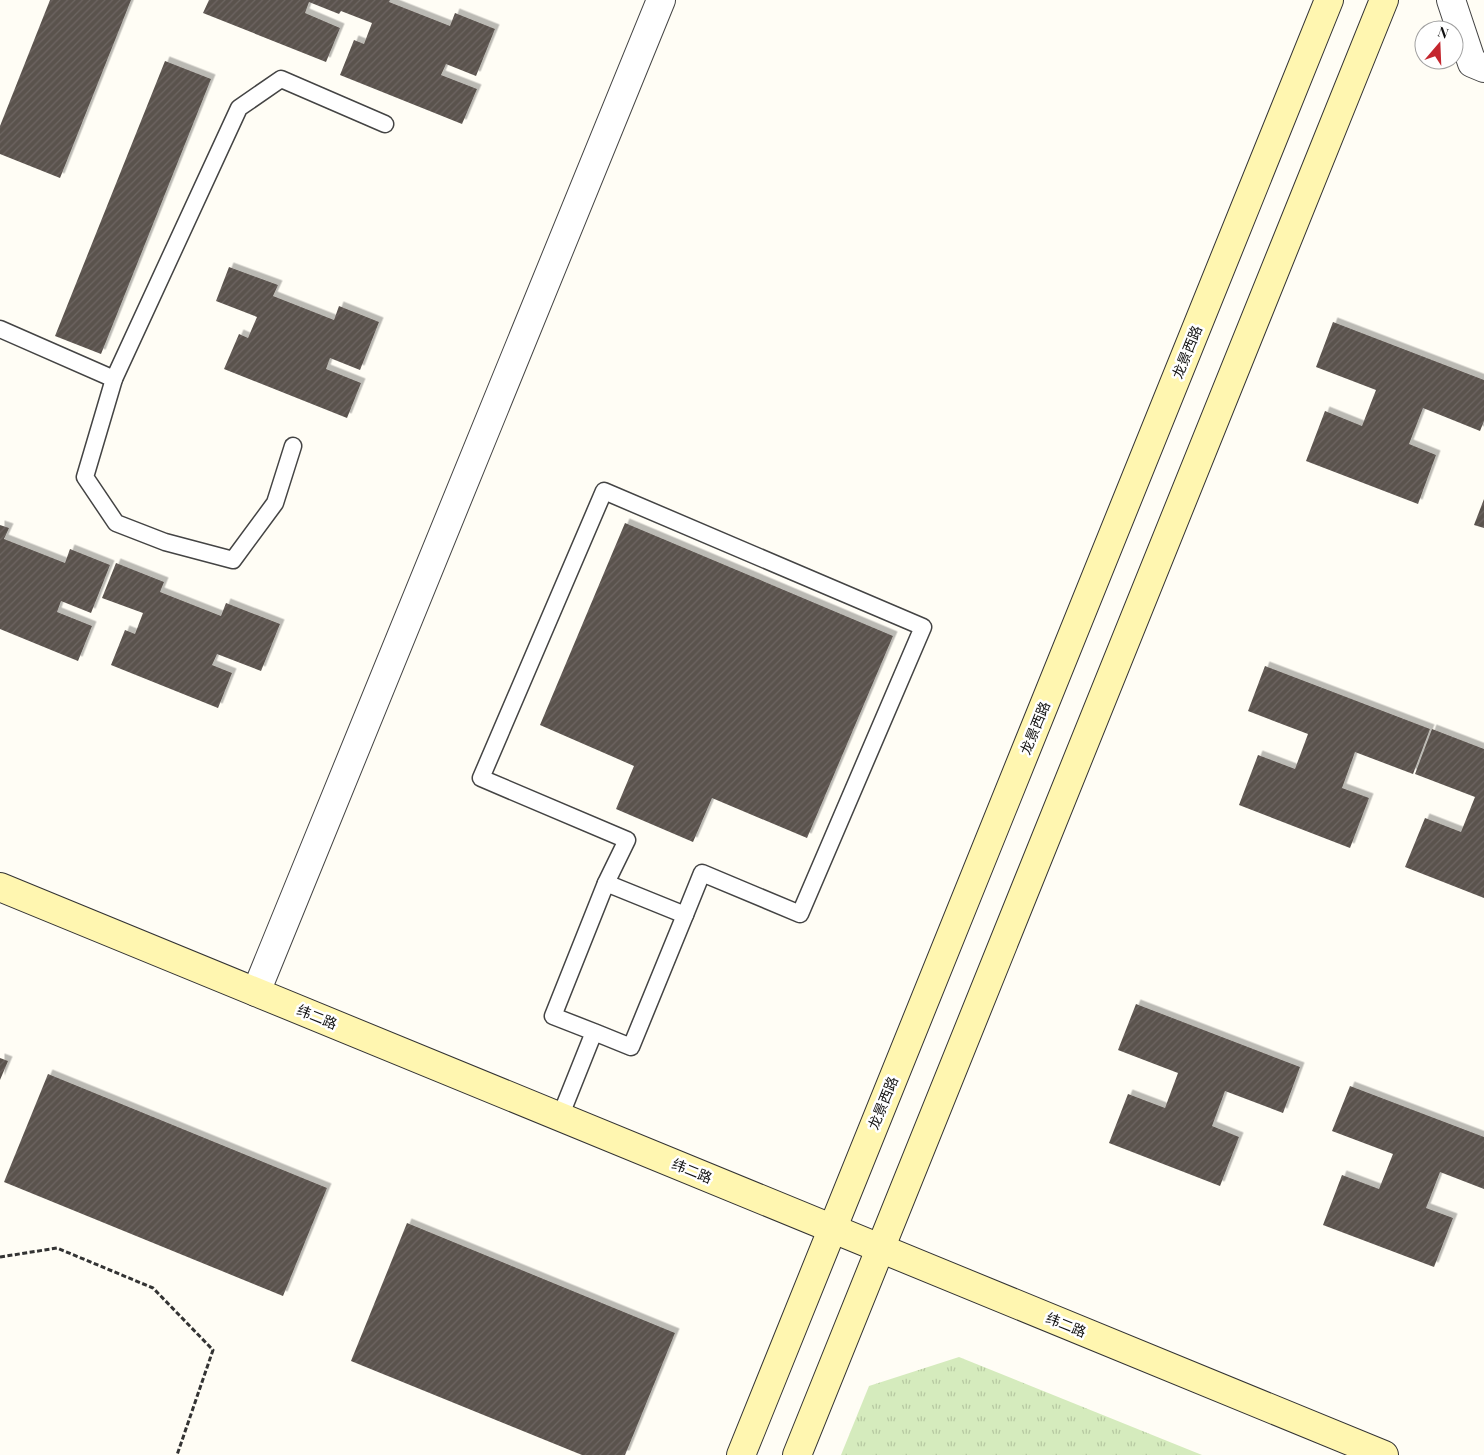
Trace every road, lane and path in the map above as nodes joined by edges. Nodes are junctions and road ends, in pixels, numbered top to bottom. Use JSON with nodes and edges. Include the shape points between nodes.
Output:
{"nodes":[{"id":1,"x":661,"y":0,"type":"edge"},
{"id":2,"x":1330,"y":0,"type":"edge"},
{"id":3,"x":1384,"y":0,"type":"edge"},
{"id":4,"x":1451,"y":0,"type":"edge"},
{"id":5,"x":1484,"y":68,"type":"edge"},
{"id":6,"x":384,"y":124,"type":"dead end"},
{"id":7,"x":0,"y":330,"type":"edge"},
{"id":8,"x":114,"y":379,"type":"junction"},
{"id":9,"x":293,"y":446,"type":"dead end"},
{"id":10,"x":606,"y":883,"type":"junction"},
{"id":11,"x":0,"y":887,"type":"edge"},
{"id":12,"x":685,"y":915,"type":"junction"},
{"id":13,"x":256,"y":992,"type":"junction"},
{"id":14,"x":594,"y":1032,"type":"junction"},
{"id":15,"x":560,"y":1117,"type":"junction"},
{"id":16,"x":832,"y":1229,"type":"junction"},
{"id":17,"x":880,"y":1248,"type":"junction"},
{"id":18,"x":0,"y":1257,"type":"edge"},
{"id":19,"x":177,"y":1455,"type":"edge"},
{"id":20,"x":741,"y":1455,"type":"edge"},
{"id":21,"x":797,"y":1455,"type":"edge"},
{"id":22,"x":1384,"y":1455,"type":"edge"}],
"edges":[{"from":1,"to":13,"type":"street"},
{"from":2,"to":16,"type":"main road","name":"龙景西路"},
{"from":3,"to":17,"type":"main road"},
{"from":4,"to":5,"type":"street","via":[[1472,63]]},
{"from":6,"to":8,"type":"lane","via":[[281,79],[239,108]]},
{"from":7,"to":8,"type":"lane"},
{"from":8,"to":9,"type":"lane","via":[[85,477],[116,523],[165,542],[233,560],[275,503]]},
{"from":10,"to":12,"type":"lane"},
{"from":10,"to":12,"type":"lane","via":[[627,840],[481,778],[604,491],[924,627],[800,914],[702,873]]},
{"from":10,"to":14,"type":"lane","via":[[553,1016]]},
{"from":11,"to":13,"type":"main road","name":"纬二路"},
{"from":12,"to":14,"type":"lane","via":[[631,1047]]},
{"from":13,"to":15,"type":"main road","name":"纬二路"},
{"from":14,"to":15,"type":"lane"},
{"from":15,"to":16,"type":"main road","name":"纬二路"},
{"from":16,"to":17,"type":"main road","name":"纬二路"},
{"from":16,"to":20,"type":"main road","name":"龙景西路"},
{"from":17,"to":21,"type":"main road"},
{"from":17,"to":22,"type":"main road","name":"纬二路"},
{"from":18,"to":19,"type":"path","via":[[57,1248],[153,1288],[213,1350]]}]}
